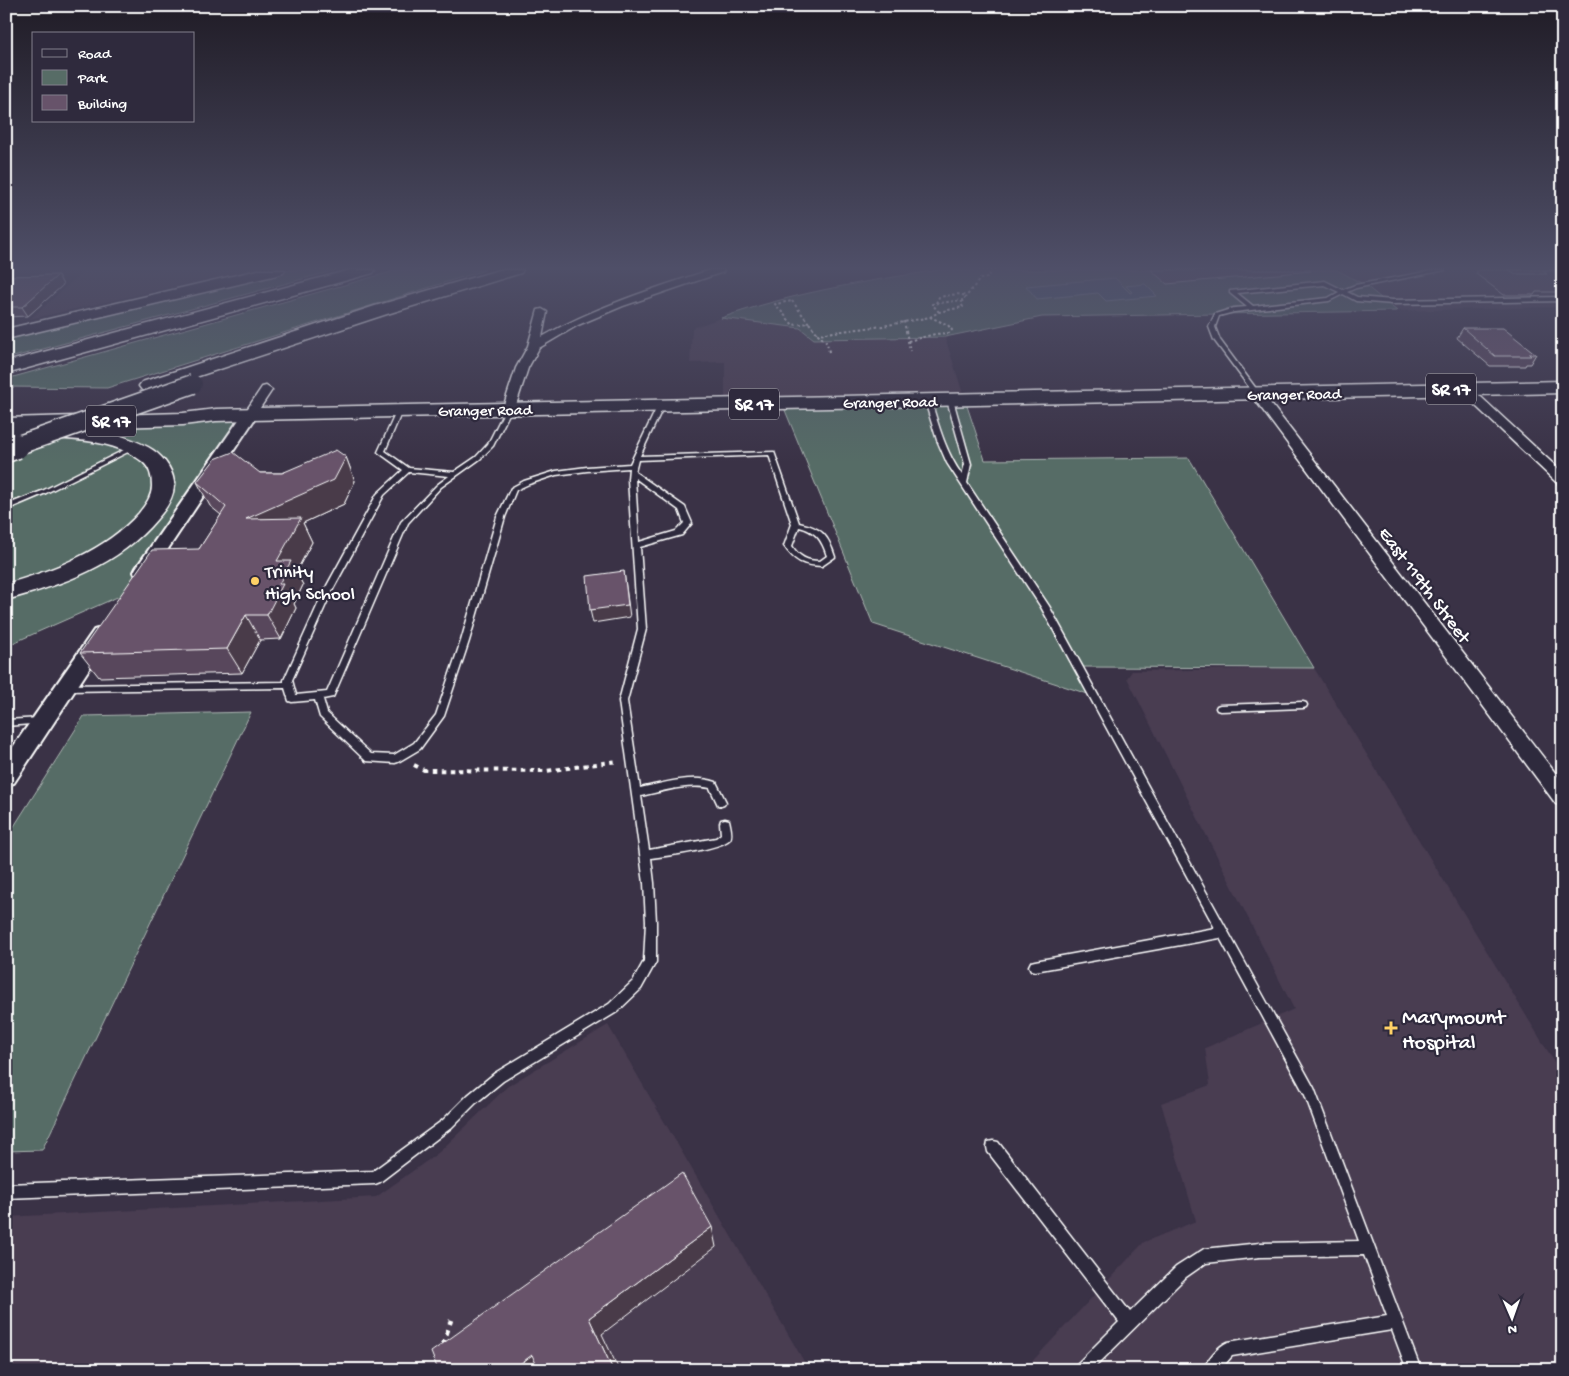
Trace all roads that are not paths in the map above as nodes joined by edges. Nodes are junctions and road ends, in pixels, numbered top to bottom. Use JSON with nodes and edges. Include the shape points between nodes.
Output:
{"nodes":[{"id":1,"x":130,"y":334,"type":"edge"},
{"id":2,"x":307,"y":334,"type":"edge"},
{"id":3,"x":337,"y":334,"type":"edge"},
{"id":4,"x":537,"y":334,"type":"edge"},
{"id":5,"x":554,"y":334,"type":"edge"},
{"id":6,"x":1215,"y":334,"type":"edge"},
{"id":7,"x":534,"y":346,"type":"junction"},
{"id":8,"x":6,"y":368,"type":"edge"},
{"id":9,"x":1563,"y":387,"type":"edge"},
{"id":10,"x":1464,"y":388,"type":"junction"},
{"id":11,"x":266,"y":390,"type":"dead end"},
{"id":12,"x":1257,"y":394,"type":"junction"},
{"id":13,"x":950,"y":400,"type":"junction"},
{"id":14,"x":928,"y":401,"type":"junction"},
{"id":15,"x":661,"y":405,"type":"junction"},
{"id":16,"x":510,"y":408,"type":"junction"},
{"id":17,"x":399,"y":411,"type":"junction"},
{"id":18,"x":250,"y":414,"type":"junction"},
{"id":19,"x":216,"y":415,"type":"junction"},
{"id":20,"x":6,"y":418,"type":"edge"},
{"id":21,"x":6,"y":424,"type":"edge"},
{"id":22,"x":6,"y":432,"type":"edge"},
{"id":23,"x":132,"y":448,"type":"junction"},
{"id":24,"x":6,"y":450,"type":"edge"},
{"id":25,"x":633,"y":466,"type":"junction"},
{"id":26,"x":407,"y":470,"type":"junction"},
{"id":27,"x":455,"y":474,"type":"junction"},
{"id":28,"x":1563,"y":481,"type":"edge"},
{"id":29,"x":963,"y":484,"type":"junction"},
{"id":30,"x":6,"y":508,"type":"edge"},
{"id":31,"x":796,"y":524,"type":"junction"},
{"id":32,"x":635,"y":546,"type":"junction"},
{"id":33,"x":131,"y":591,"type":"edge"},
{"id":34,"x":6,"y":592,"type":"edge"},
{"id":35,"x":109,"y":623,"type":"edge"},
{"id":36,"x":289,"y":685,"type":"junction"},
{"id":37,"x":65,"y":688,"type":"junction"},
{"id":38,"x":318,"y":696,"type":"junction"},
{"id":39,"x":1303,"y":705,"type":"dead end"},
{"id":40,"x":1220,"y":708,"type":"dead end"},
{"id":41,"x":43,"y":721,"type":"junction"},
{"id":42,"x":7,"y":723,"type":"edge"},
{"id":43,"x":6,"y":776,"type":"edge"},
{"id":44,"x":636,"y":793,"type":"junction"},
{"id":45,"x":1563,"y":798,"type":"edge"},
{"id":46,"x":721,"y":802,"type":"dead end"},
{"id":47,"x":725,"y":823,"type":"dead end"},
{"id":48,"x":645,"y":855,"type":"junction"},
{"id":49,"x":1223,"y":932,"type":"junction"},
{"id":50,"x":1035,"y":966,"type":"dead end"},
{"id":51,"x":993,"y":1147,"type":"dead end"},
{"id":52,"x":6,"y":1191,"type":"edge"},
{"id":53,"x":1369,"y":1248,"type":"junction"},
{"id":54,"x":1396,"y":1322,"type":"junction"},
{"id":55,"x":1129,"y":1323,"type":"junction"},
{"id":56,"x":1081,"y":1370,"type":"edge"},
{"id":57,"x":1210,"y":1370,"type":"edge"},
{"id":58,"x":1414,"y":1370,"type":"edge"}],
"edges":[{"from":1,"to":8,"type":"main road"},
{"from":2,"to":22,"type":"main road"},
{"from":3,"to":24,"type":"main road","bridge":true},
{"from":4,"to":7,"type":"street"},
{"from":5,"to":7,"type":"street"},
{"from":6,"to":12,"type":"lane"},
{"from":7,"to":16,"type":"street","via":[[522,368]]},
{"from":9,"to":10,"type":"main road","name":"Granger Road","number":"SR 17"},
{"from":10,"to":12,"type":"main road","name":"Granger Road","number":"SR 17"},
{"from":10,"to":28,"type":"street"},
{"from":11,"to":18,"type":"street"},
{"from":12,"to":13,"type":"main road","name":"Granger Road","number":"SR 17"},
{"from":12,"to":45,"type":"street","name":"East 119th Street"},
{"from":13,"to":14,"type":"main road","name":"Granger Road","number":"SR 17"},
{"from":13,"to":29,"type":"lane","via":[[968,464]]},
{"from":14,"to":15,"type":"main road","name":"Granger Road","number":"SR 17"},
{"from":14,"to":29,"type":"lane","via":[[940,440]]},
{"from":15,"to":16,"type":"main road","name":"Granger Road","number":"SR 17"},
{"from":15,"to":25,"type":"lane"},
{"from":16,"to":17,"type":"main road","name":"Granger Road","number":"SR 17"},
{"from":16,"to":27,"type":"lane","via":[[491,445]]},
{"from":17,"to":18,"type":"main road","name":"Granger Road","number":"SR 17"},
{"from":17,"to":26,"type":"lane","via":[[381,452]]},
{"from":18,"to":19,"type":"main road","name":"Granger Road","number":"SR 17"},
{"from":18,"to":33,"type":"street"},
{"from":19,"to":20,"type":"main road","name":"Granger Road","number":"SR 17"},
{"from":19,"to":21,"type":"main road","name":"Granger Road","number":"SR 17","via":[[183,419]]},
{"from":22,"to":23,"type":"main road","via":[[97,437]]},
{"from":23,"to":30,"type":"lane"},
{"from":23,"to":34,"type":"main road","via":[[154,460],[164,479],[163,491],[146,519],[124,539],[89,561],[60,575]]},
{"from":25,"to":31,"type":"lane","via":[[772,453]]},
{"from":25,"to":32,"type":"lane"},
{"from":25,"to":32,"type":"lane","via":[[682,509],[688,523],[679,533]]},
{"from":25,"to":38,"type":"lane","via":[[541,476],[513,489],[501,517],[440,716],[417,746],[395,760],[369,758],[323,715]]},
{"from":26,"to":27,"type":"lane"},
{"from":26,"to":36,"type":"lane","via":[[381,494],[338,573],[288,680]]},
{"from":27,"to":38,"type":"lane","via":[[405,522],[330,695]]},
{"from":29,"to":49,"type":"lane","via":[[1045,606]]},
{"from":31,"to":31,"type":"lane","via":[[788,546],[794,556],[807,563],[822,564],[831,558],[823,536],[812,527]]},
{"from":32,"to":44,"type":"lane","via":[[642,629],[623,701]]},
{"from":35,"to":37,"type":"street"},
{"from":36,"to":37,"type":"lane"},
{"from":36,"to":38,"type":"lane","via":[[292,699]]},
{"from":37,"to":41,"type":"street"},
{"from":39,"to":40,"type":"lane"},
{"from":41,"to":42,"type":"lane"},
{"from":41,"to":43,"type":"street"},
{"from":44,"to":46,"type":"lane","via":[[708,783],[714,785]]},
{"from":44,"to":48,"type":"lane"},
{"from":47,"to":48,"type":"lane","via":[[726,836],[718,842]]},
{"from":48,"to":52,"type":"lane","via":[[651,922],[650,962],[637,985],[614,1008],[499,1077],[447,1124],[375,1177]]},
{"from":49,"to":50,"type":"lane"},
{"from":49,"to":53,"type":"lane","via":[[1310,1092]]},
{"from":51,"to":55,"type":"lane"},
{"from":53,"to":54,"type":"lane"},
{"from":53,"to":55,"type":"lane","via":[[1260,1250],[1204,1256],[1181,1272]]},
{"from":54,"to":57,"type":"lane","via":[[1228,1349]]},
{"from":54,"to":58,"type":"lane"},
{"from":55,"to":56,"type":"lane"}]}
